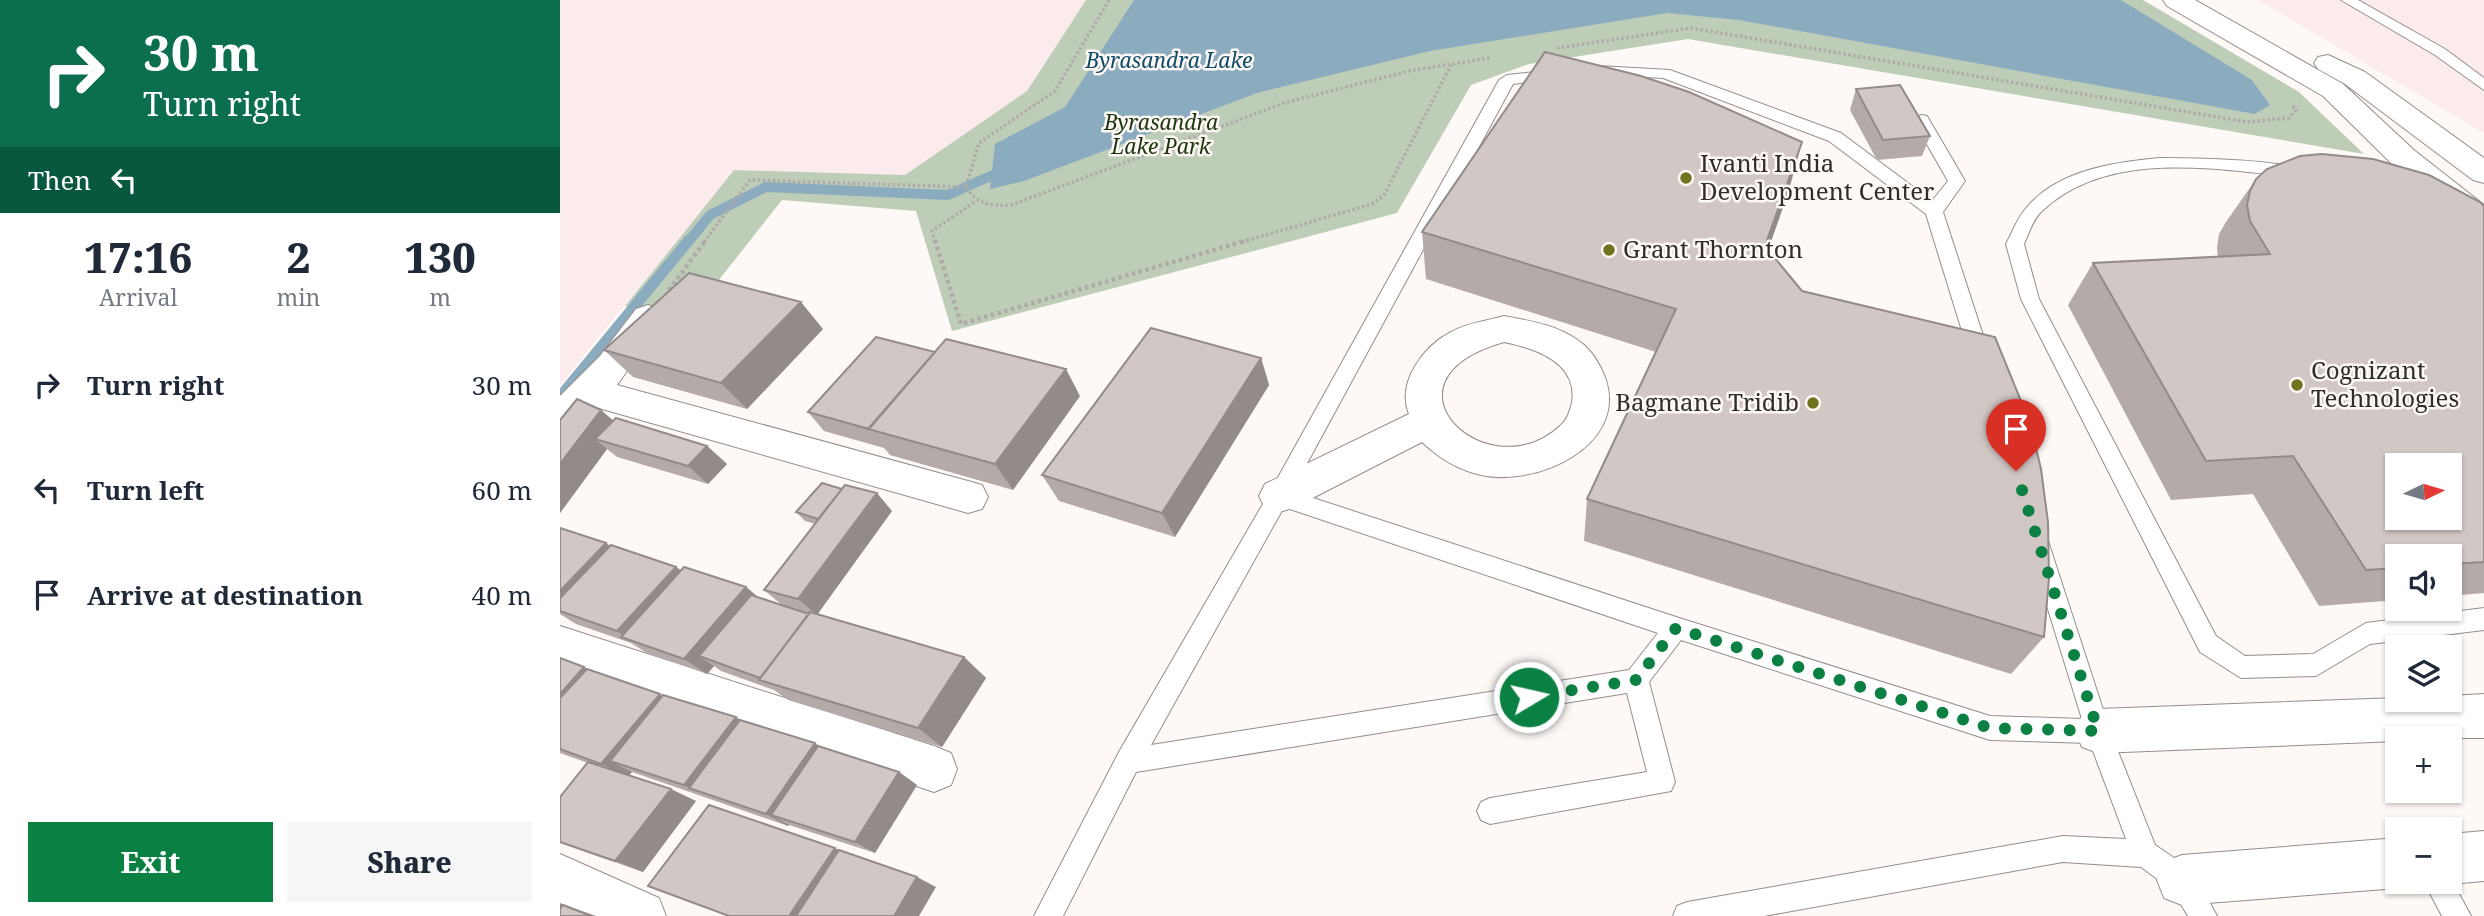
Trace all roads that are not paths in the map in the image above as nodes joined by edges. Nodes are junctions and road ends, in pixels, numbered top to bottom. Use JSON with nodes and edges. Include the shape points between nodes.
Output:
{"nodes":[{"id":1,"x":2176,"y":0,"type":"edge"},
{"id":2,"x":2217,"y":0,"type":"edge"},
{"id":3,"x":2348,"y":0,"type":"edge"},
{"id":4,"x":2484,"y":85,"type":"edge"},
{"id":5,"x":1921,"y":120,"type":"edge"},
{"id":6,"x":2484,"y":173,"type":"edge"},
{"id":7,"x":2311,"y":177,"type":"edge"},
{"id":8,"x":1934,"y":211,"type":"junction"},
{"id":9,"x":2478,"y":227,"type":"edge"},
{"id":10,"x":656,"y":307,"type":"edge"},
{"id":11,"x":1984,"y":371,"type":"edge"},
{"id":12,"x":588,"y":391,"type":"junction"},
{"id":13,"x":560,"y":419,"type":"edge"},
{"id":14,"x":1429,"y":421,"type":"junction"},
{"id":15,"x":1279,"y":496,"type":"junction"},
{"id":16,"x":968,"y":497,"type":"dead end"},
{"id":17,"x":2035,"y":531,"type":"edge"},
{"id":18,"x":2484,"y":618,"type":"edge"},
{"id":19,"x":1676,"y":628,"type":"junction"},
{"id":20,"x":560,"y":646,"type":"edge"},
{"id":21,"x":1636,"y":680,"type":"junction"},
{"id":22,"x":2484,"y":716,"type":"edge"},
{"id":23,"x":2098,"y":731,"type":"junction"},
{"id":24,"x":1128,"y":761,"type":"junction"},
{"id":25,"x":934,"y":769,"type":"dead end"},
{"id":26,"x":1490,"y":810,"type":"dead end"},
{"id":27,"x":2484,"y":856,"type":"edge"},
{"id":28,"x":2462,"y":858,"type":"edge"},
{"id":29,"x":2385,"y":864,"type":"edge"},
{"id":30,"x":560,"y":879,"type":"edge"},
{"id":31,"x":2177,"y":883,"type":"edge"},
{"id":32,"x":2445,"y":894,"type":"edge"},
{"id":33,"x":641,"y":916,"type":"edge"},
{"id":34,"x":1048,"y":916,"type":"edge"},
{"id":35,"x":1687,"y":916,"type":"edge"},
{"id":36,"x":2458,"y":916,"type":"edge"}],
"edges":[{"from":1,"to":9,"type":"street","via":[[2333,90]]},
{"from":2,"to":6,"type":"street","via":[[2355,78]]},
{"from":3,"to":4,"type":"lane","via":[[2440,52]]},
{"from":5,"to":8,"type":"lane","via":[[1957,181]]},
{"from":7,"to":18,"type":"lane","via":[[2209,164],[2134,165],[2071,182],[2034,209],[2015,244],[2030,299],[2208,644],[2241,667],[2316,666],[2366,634]]},
{"from":8,"to":11,"type":"lane"},
{"from":8,"to":15,"type":"lane","via":[[1835,137],[1665,73],[1590,71],[1507,80]]},
{"from":10,"to":12,"type":"street"},
{"from":12,"to":13,"type":"street"},
{"from":12,"to":16,"type":"street"},
{"from":14,"to":14,"type":"street","via":[[1450,445],[1470,455],[1493,461],[1538,457],[1557,449],[1579,429],[1591,405],[1592,388],[1576,357],[1545,336],[1483,332],[1447,349],[1434,363],[1422,397]]},
{"from":14,"to":15,"type":"street"},
{"from":15,"to":19,"type":"lane"},
{"from":15,"to":24,"type":"lane"},
{"from":17,"to":23,"type":"lane"},
{"from":19,"to":21,"type":"lane"},
{"from":19,"to":23,"type":"lane","via":[[1990,728]]},
{"from":20,"to":25,"type":"street"},
{"from":21,"to":24,"type":"lane"},
{"from":21,"to":26,"type":"lane","via":[[1661,782]]},
{"from":22,"to":23,"type":"street"},
{"from":23,"to":31,"type":"lane"},
{"from":24,"to":34,"type":"lane"},
{"from":27,"to":28,"type":"street"},
{"from":29,"to":31,"type":"street"},
{"from":30,"to":33,"type":"street"},
{"from":31,"to":35,"type":"lane","via":[[2063,849]]},
{"from":32,"to":36,"type":"lane"}]}
